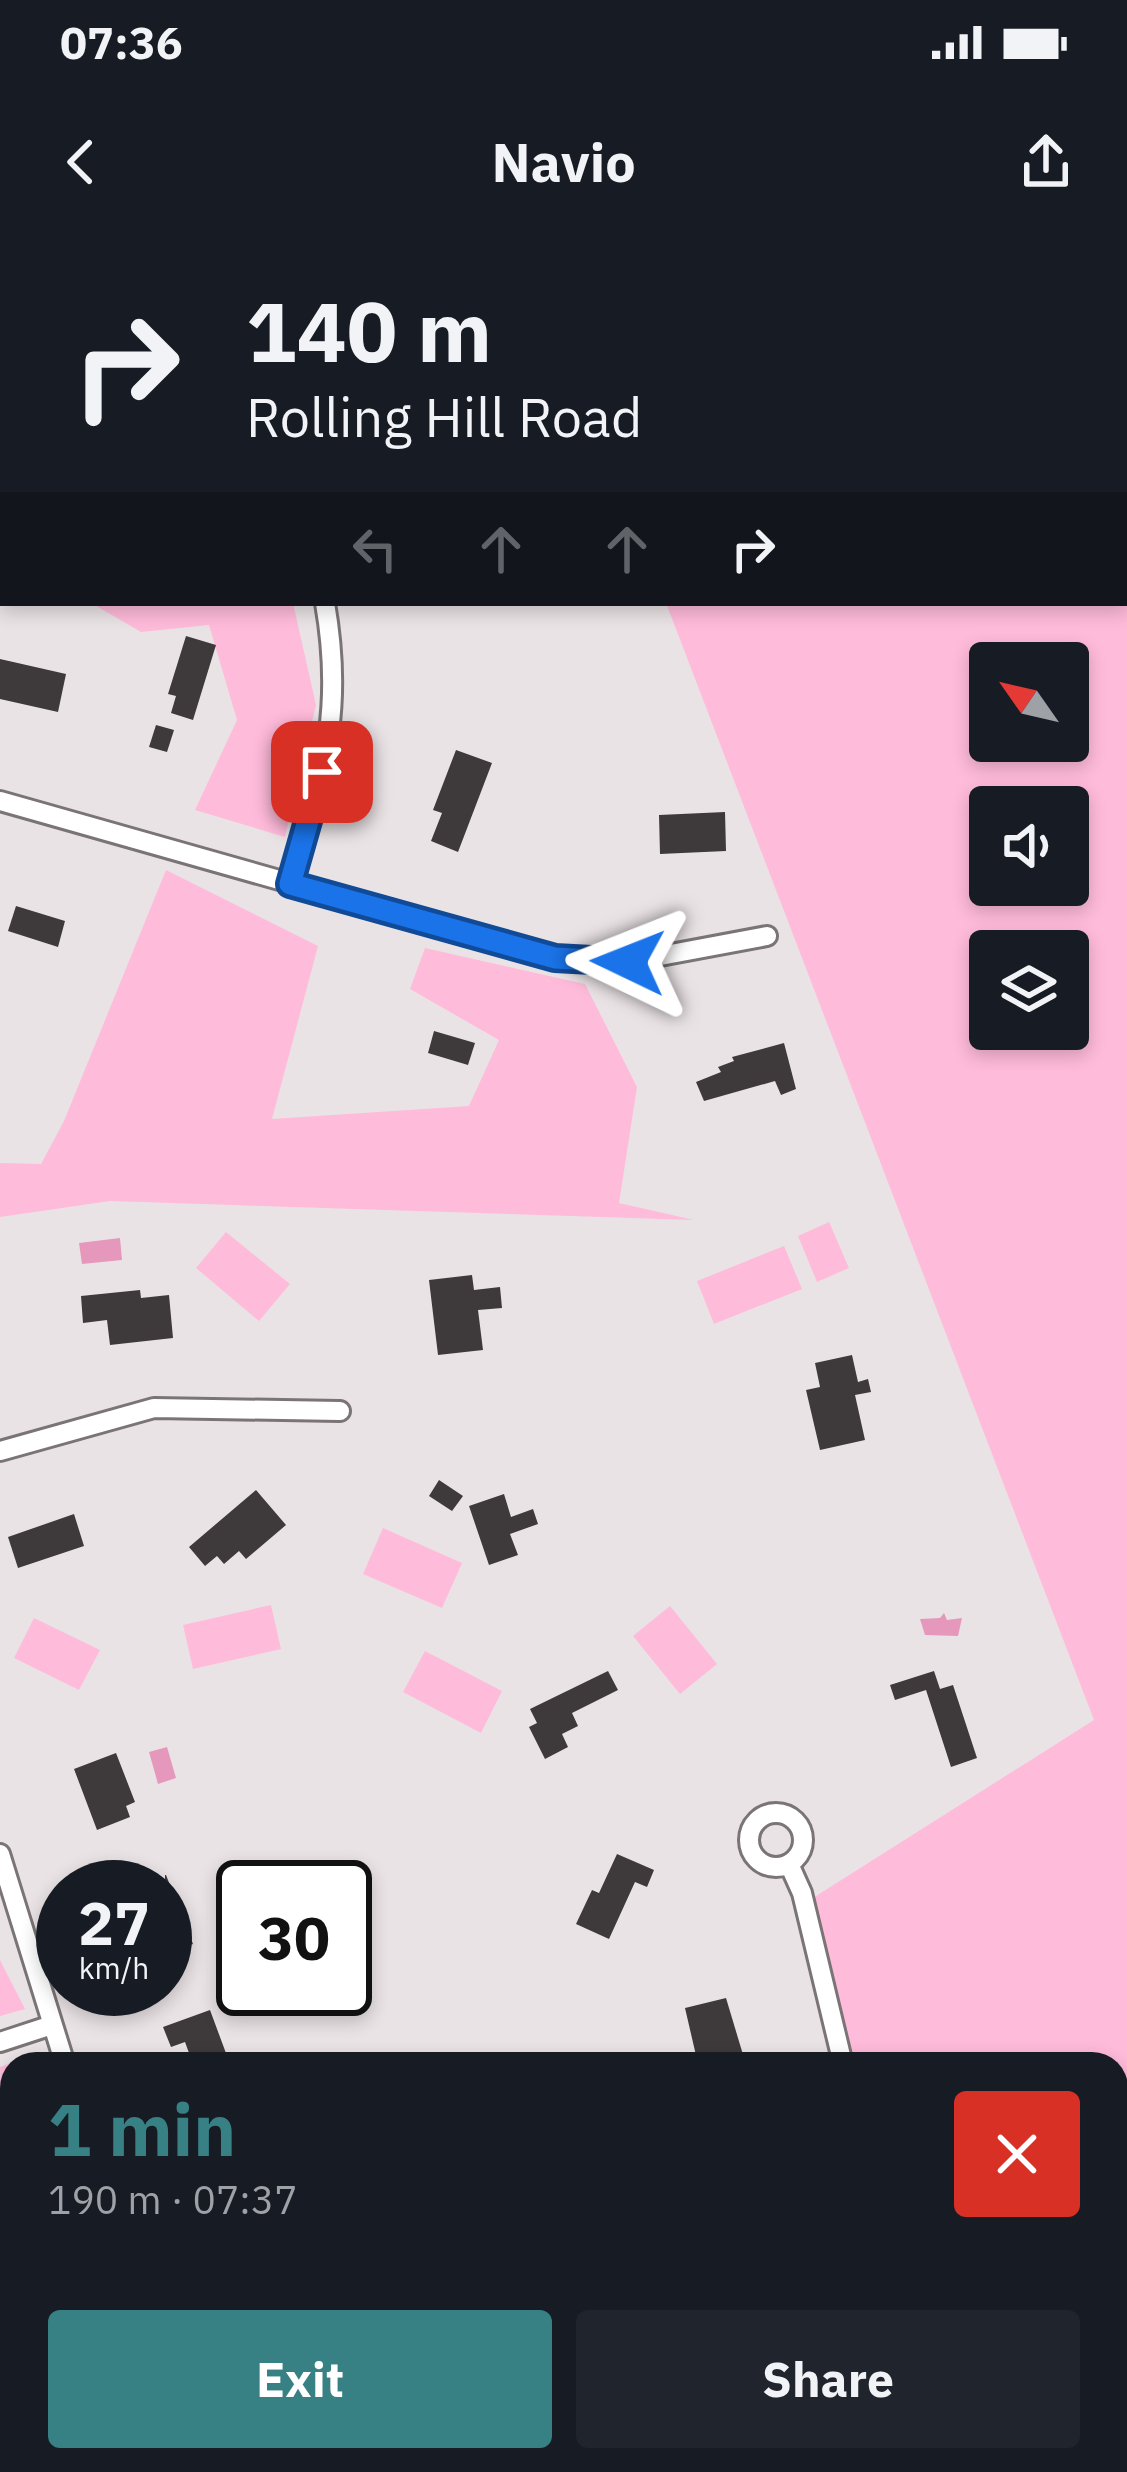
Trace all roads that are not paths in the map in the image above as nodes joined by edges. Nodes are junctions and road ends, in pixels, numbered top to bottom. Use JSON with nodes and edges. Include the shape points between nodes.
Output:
{"nodes":[{"id":1,"x":325,"y":606,"type":"edge"},
{"id":2,"x":0,"y":801,"type":"edge"},
{"id":3,"x":290,"y":884,"type":"junction"},
{"id":4,"x":767,"y":936,"type":"dead end"},
{"id":5,"x":340,"y":1411,"type":"dead end"},
{"id":6,"x":0,"y":1451,"type":"edge"},
{"id":7,"x":0,"y":1854,"type":"edge"},
{"id":8,"x":789,"y":1864,"type":"dead end"},
{"id":9,"x":52,"y":2025,"type":"junction"},
{"id":10,"x":0,"y":2042,"type":"edge"},
{"id":11,"x":61,"y":2052,"type":"edge"},
{"id":12,"x":840,"y":2052,"type":"edge"}],
"edges":[{"from":1,"to":3,"type":"street","via":[[332,734]]},
{"from":2,"to":3,"type":"street"},
{"from":3,"to":4,"type":"street","via":[[555,958],[628,962]]},
{"from":5,"to":6,"type":"street","via":[[154,1408]]},
{"from":7,"to":9,"type":"street"},
{"from":8,"to":12,"type":"street"},
{"from":9,"to":10,"type":"street"},
{"from":9,"to":11,"type":"street"}]}
